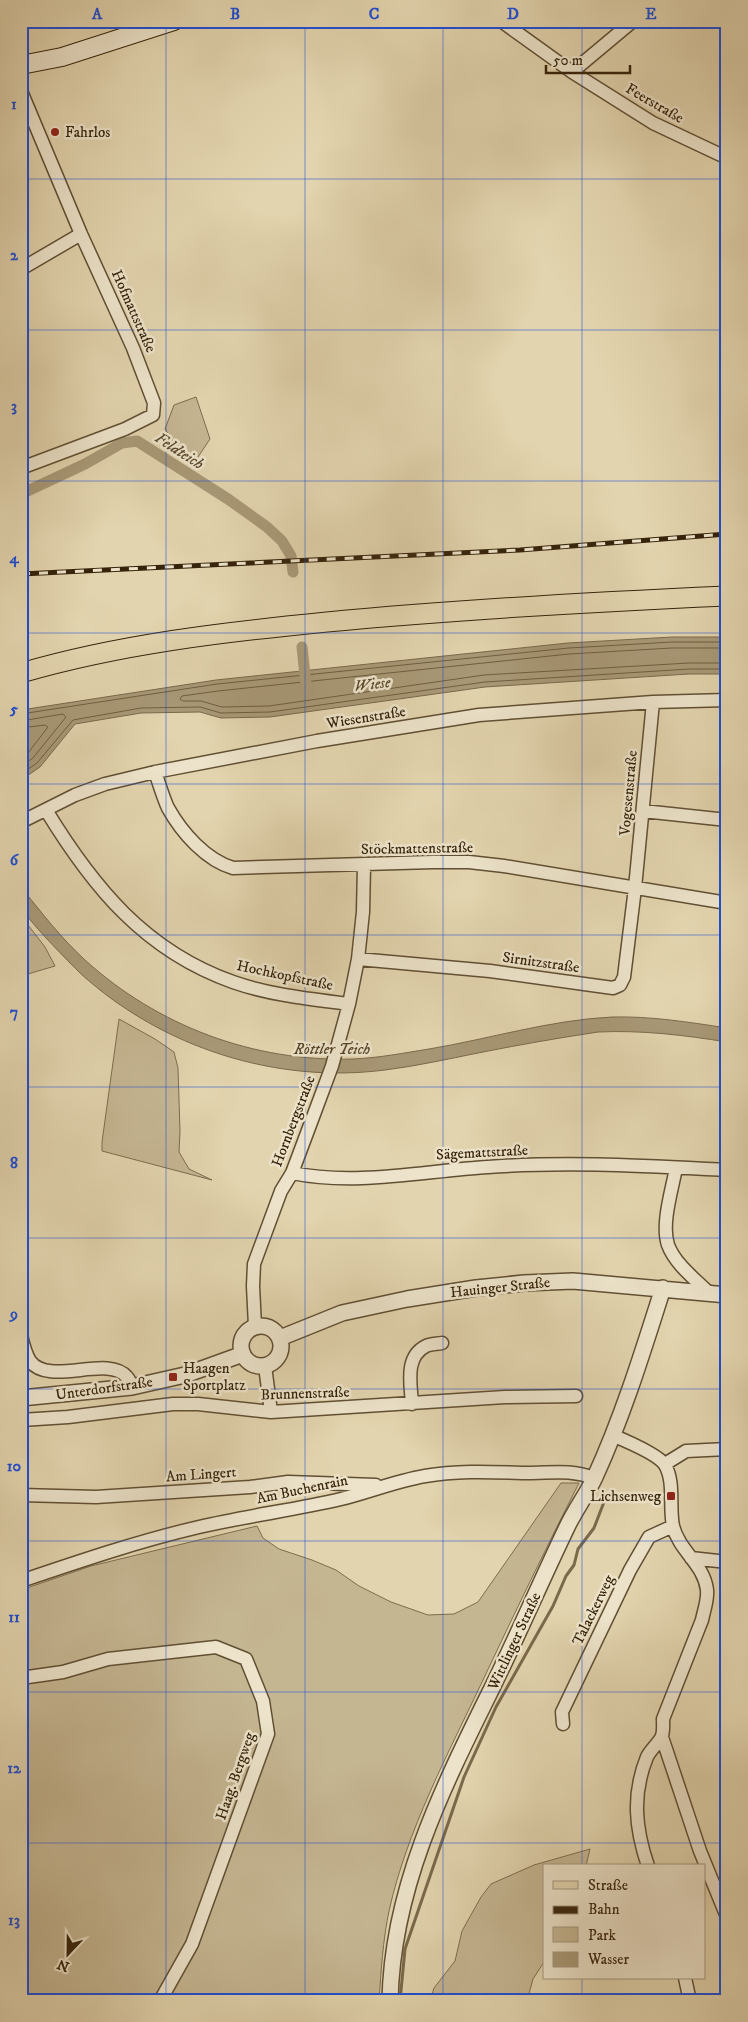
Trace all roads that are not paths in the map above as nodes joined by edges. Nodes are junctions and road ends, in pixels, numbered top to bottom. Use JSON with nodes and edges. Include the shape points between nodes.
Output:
{"nodes":[{"id":1,"x":174,"y":21,"type":"edge"},
{"id":2,"x":501,"y":21,"type":"edge"},
{"id":3,"x":633,"y":21,"type":"edge"},
{"id":4,"x":127,"y":29,"type":"edge"},
{"id":5,"x":21,"y":65,"type":"edge"},
{"id":6,"x":572,"y":72,"type":"junction"},
{"id":7,"x":21,"y":91,"type":"edge"},
{"id":8,"x":723,"y":156,"type":"dead end"},
{"id":9,"x":82,"y":234,"type":"junction"},
{"id":10,"x":21,"y":269,"type":"edge"},
{"id":11,"x":21,"y":468,"type":"edge"},
{"id":12,"x":727,"y":596,"type":"edge"},
{"id":13,"x":21,"y":673,"type":"edge"},
{"id":14,"x":727,"y":700,"type":"edge"},
{"id":15,"x":652,"y":702,"type":"junction"},
{"id":16,"x":155,"y":772,"type":"junction"},
{"id":17,"x":46,"y":810,"type":"junction"},
{"id":18,"x":643,"y":811,"type":"junction"},
{"id":19,"x":727,"y":820,"type":"edge"},
{"id":20,"x":21,"y":822,"type":"edge"},
{"id":21,"x":364,"y":865,"type":"junction"},
{"id":22,"x":635,"y":888,"type":"junction"},
{"id":23,"x":727,"y":903,"type":"edge"},
{"id":24,"x":358,"y":959,"type":"junction"},
{"id":25,"x":349,"y":1004,"type":"junction"},
{"id":26,"x":676,"y":1168,"type":"junction"},
{"id":27,"x":727,"y":1170,"type":"edge"},
{"id":28,"x":292,"y":1173,"type":"junction"},
{"id":29,"x":663,"y":1288,"type":"junction"},
{"id":30,"x":709,"y":1293,"type":"junction"},
{"id":31,"x":727,"y":1295,"type":"edge"},
{"id":32,"x":255,"y":1326,"type":"junction"},
{"id":33,"x":21,"y":1335,"type":"edge"},
{"id":34,"x":280,"y":1338,"type":"junction"},
{"id":35,"x":442,"y":1343,"type":"dead end"},
{"id":36,"x":242,"y":1354,"type":"junction"},
{"id":37,"x":265,"y":1366,"type":"junction"},
{"id":38,"x":132,"y":1387,"type":"junction"},
{"id":39,"x":576,"y":1396,"type":"dead end"},
{"id":40,"x":21,"y":1398,"type":"edge"},
{"id":41,"x":412,"y":1404,"type":"junction"},
{"id":42,"x":271,"y":1412,"type":"junction"},
{"id":43,"x":21,"y":1420,"type":"edge"},
{"id":44,"x":612,"y":1435,"type":"junction"},
{"id":45,"x":727,"y":1449,"type":"edge"},
{"id":46,"x":665,"y":1464,"type":"junction"},
{"id":47,"x":594,"y":1478,"type":"junction"},
{"id":48,"x":383,"y":1486,"type":"junction"},
{"id":49,"x":21,"y":1495,"type":"edge"},
{"id":50,"x":673,"y":1526,"type":"junction"},
{"id":51,"x":691,"y":1558,"type":"junction"},
{"id":52,"x":727,"y":1562,"type":"edge"},
{"id":53,"x":21,"y":1581,"type":"edge"},
{"id":54,"x":21,"y":1678,"type":"edge"},
{"id":55,"x":563,"y":1724,"type":"dead end"},
{"id":56,"x":662,"y":1737,"type":"junction"},
{"id":57,"x":647,"y":1864,"type":"edge"},
{"id":58,"x":705,"y":1864,"type":"edge"},
{"id":59,"x":706,"y":1866,"type":"edge"},
{"id":60,"x":727,"y":1917,"type":"edge"},
{"id":61,"x":685,"y":1980,"type":"edge"},
{"id":62,"x":160,"y":2001,"type":"edge"},
{"id":63,"x":390,"y":2001,"type":"edge"},
{"id":64,"x":690,"y":2001,"type":"edge"}],
"edges":[{"from":1,"to":4,"type":"main road"},
{"from":2,"to":6,"type":"street","name":"Feerstraße"},
{"from":3,"to":6,"type":"street"},
{"from":4,"to":5,"type":"main road","via":[[62,57]]},
{"from":6,"to":8,"type":"street","name":"Feerstraße","via":[[653,123]]},
{"from":7,"to":9,"type":"street","name":"Hofmattstraße"},
{"from":9,"to":10,"type":"street"},
{"from":9,"to":11,"type":"street","name":"Hofmattstraße","via":[[133,348],[154,403],[153,415],[126,429]]},
{"from":12,"to":13,"type":"main road","via":[[421,613],[254,629],[166,642]]},
{"from":14,"to":15,"type":"street","name":"Wiesenstraße"},
{"from":15,"to":16,"type":"street","name":"Wiesenstraße","via":[[479,715]]},
{"from":15,"to":18,"type":"street","name":"Vogesenstraße"},
{"from":16,"to":17,"type":"street","name":"Wiesenstraße","via":[[106,784]]},
{"from":16,"to":21,"type":"street","name":"Stöckmattenstraße","via":[[168,807],[178,823],[209,856],[224,866],[242,869]]},
{"from":17,"to":20,"type":"street","name":"Wiesenstraße"},
{"from":17,"to":25,"type":"street","name":"Hochkopfstraße","via":[[69,848],[116,906],[140,929],[179,956],[234,982],[293,996]]},
{"from":18,"to":19,"type":"street"},
{"from":18,"to":22,"type":"street","name":"Vogesenstraße"},
{"from":21,"to":22,"type":"street","name":"Stöckmattenstraße","via":[[469,862]]},
{"from":21,"to":24,"type":"street","name":"Hornbergstraße"},
{"from":22,"to":23,"type":"street","name":"Stöckmattenstraße"},
{"from":22,"to":24,"type":"street","name":"Sirnitzstraße","via":[[624,977],[620,985],[613,988],[490,971]]},
{"from":24,"to":25,"type":"street","name":"Hornbergstraße"},
{"from":25,"to":28,"type":"street","name":"Hornbergstraße","via":[[326,1081]]},
{"from":26,"to":27,"type":"street","name":"Sägemattstraße"},
{"from":26,"to":28,"type":"street","name":"Sägemattstraße","via":[[601,1163],[495,1166],[366,1178],[315,1178]]},
{"from":26,"to":30,"type":"street","via":[[665,1227],[668,1246],[680,1264]]},
{"from":28,"to":32,"type":"street","name":"Hornbergstraße","via":[[281,1191],[254,1264]]},
{"from":29,"to":30,"type":"street","name":"Hauinger Straße"},
{"from":29,"to":34,"type":"street","name":"Hauinger Straße","via":[[573,1281],[476,1288],[342,1313]]},
{"from":29,"to":44,"type":"street","name":"Wittlinger Straße"},
{"from":30,"to":31,"type":"street","name":"Hauinger Straße"},
{"from":32,"to":34,"type":"street","via":[[274,1330]]},
{"from":32,"to":36,"type":"street","via":[[243,1337]]},
{"from":33,"to":38,"type":"street","via":[[31,1362],[40,1368],[53,1371],[116,1370],[127,1376]]},
{"from":34,"to":37,"type":"street","via":[[279,1355]]},
{"from":35,"to":41,"type":"street","via":[[425,1346],[414,1357],[410,1376]]},
{"from":36,"to":37,"type":"street","via":[[248,1361]]},
{"from":36,"to":38,"type":"street","name":"Unterdorfstraße","via":[[185,1375]]},
{"from":37,"to":42,"type":"street"},
{"from":38,"to":40,"type":"street","name":"Unterdorfstraße"},
{"from":39,"to":41,"type":"street","name":"Brunnenstraße"},
{"from":41,"to":42,"type":"street","name":"Brunnenstraße"},
{"from":42,"to":43,"type":"street","name":"Brunnenstraße","via":[[173,1404]]},
{"from":44,"to":46,"type":"street","via":[[635,1444]]},
{"from":44,"to":47,"type":"street","name":"Wittlinger Straße"},
{"from":45,"to":46,"type":"street","via":[[686,1451]]},
{"from":46,"to":50,"type":"street"},
{"from":47,"to":48,"type":"street","name":"Am Buchenrain","via":[[566,1471],[466,1471]]},
{"from":47,"to":63,"type":"street","name":"Wittlinger Straße","via":[[568,1525],[446,1781],[420,1846],[395,1946]]},
{"from":48,"to":49,"type":"street","name":"Am Lingert","via":[[288,1482],[96,1497]]},
{"from":48,"to":53,"type":"street","name":"Am Buchenrain","via":[[342,1499],[198,1527]]},
{"from":50,"to":51,"type":"street","via":[[679,1542]]},
{"from":50,"to":55,"type":"street","name":"Talackerweg","via":[[649,1537],[635,1562],[562,1712]]},
{"from":51,"to":52,"type":"street"},
{"from":51,"to":56,"type":"street","via":[[703,1574],[706,1605],[663,1719]]},
{"from":54,"to":62,"type":"street","name":"Haag. Bergweg","via":[[63,1672],[108,1659],[216,1647],[246,1659],[262,1700],[268,1734],[192,1944]]},
{"from":56,"to":57,"type":"street","via":[[646,1759],[636,1799],[637,1826]]},
{"from":56,"to":58,"type":"street"},
{"from":59,"to":60,"type":"street"},
{"from":61,"to":64,"type":"street"}]}
